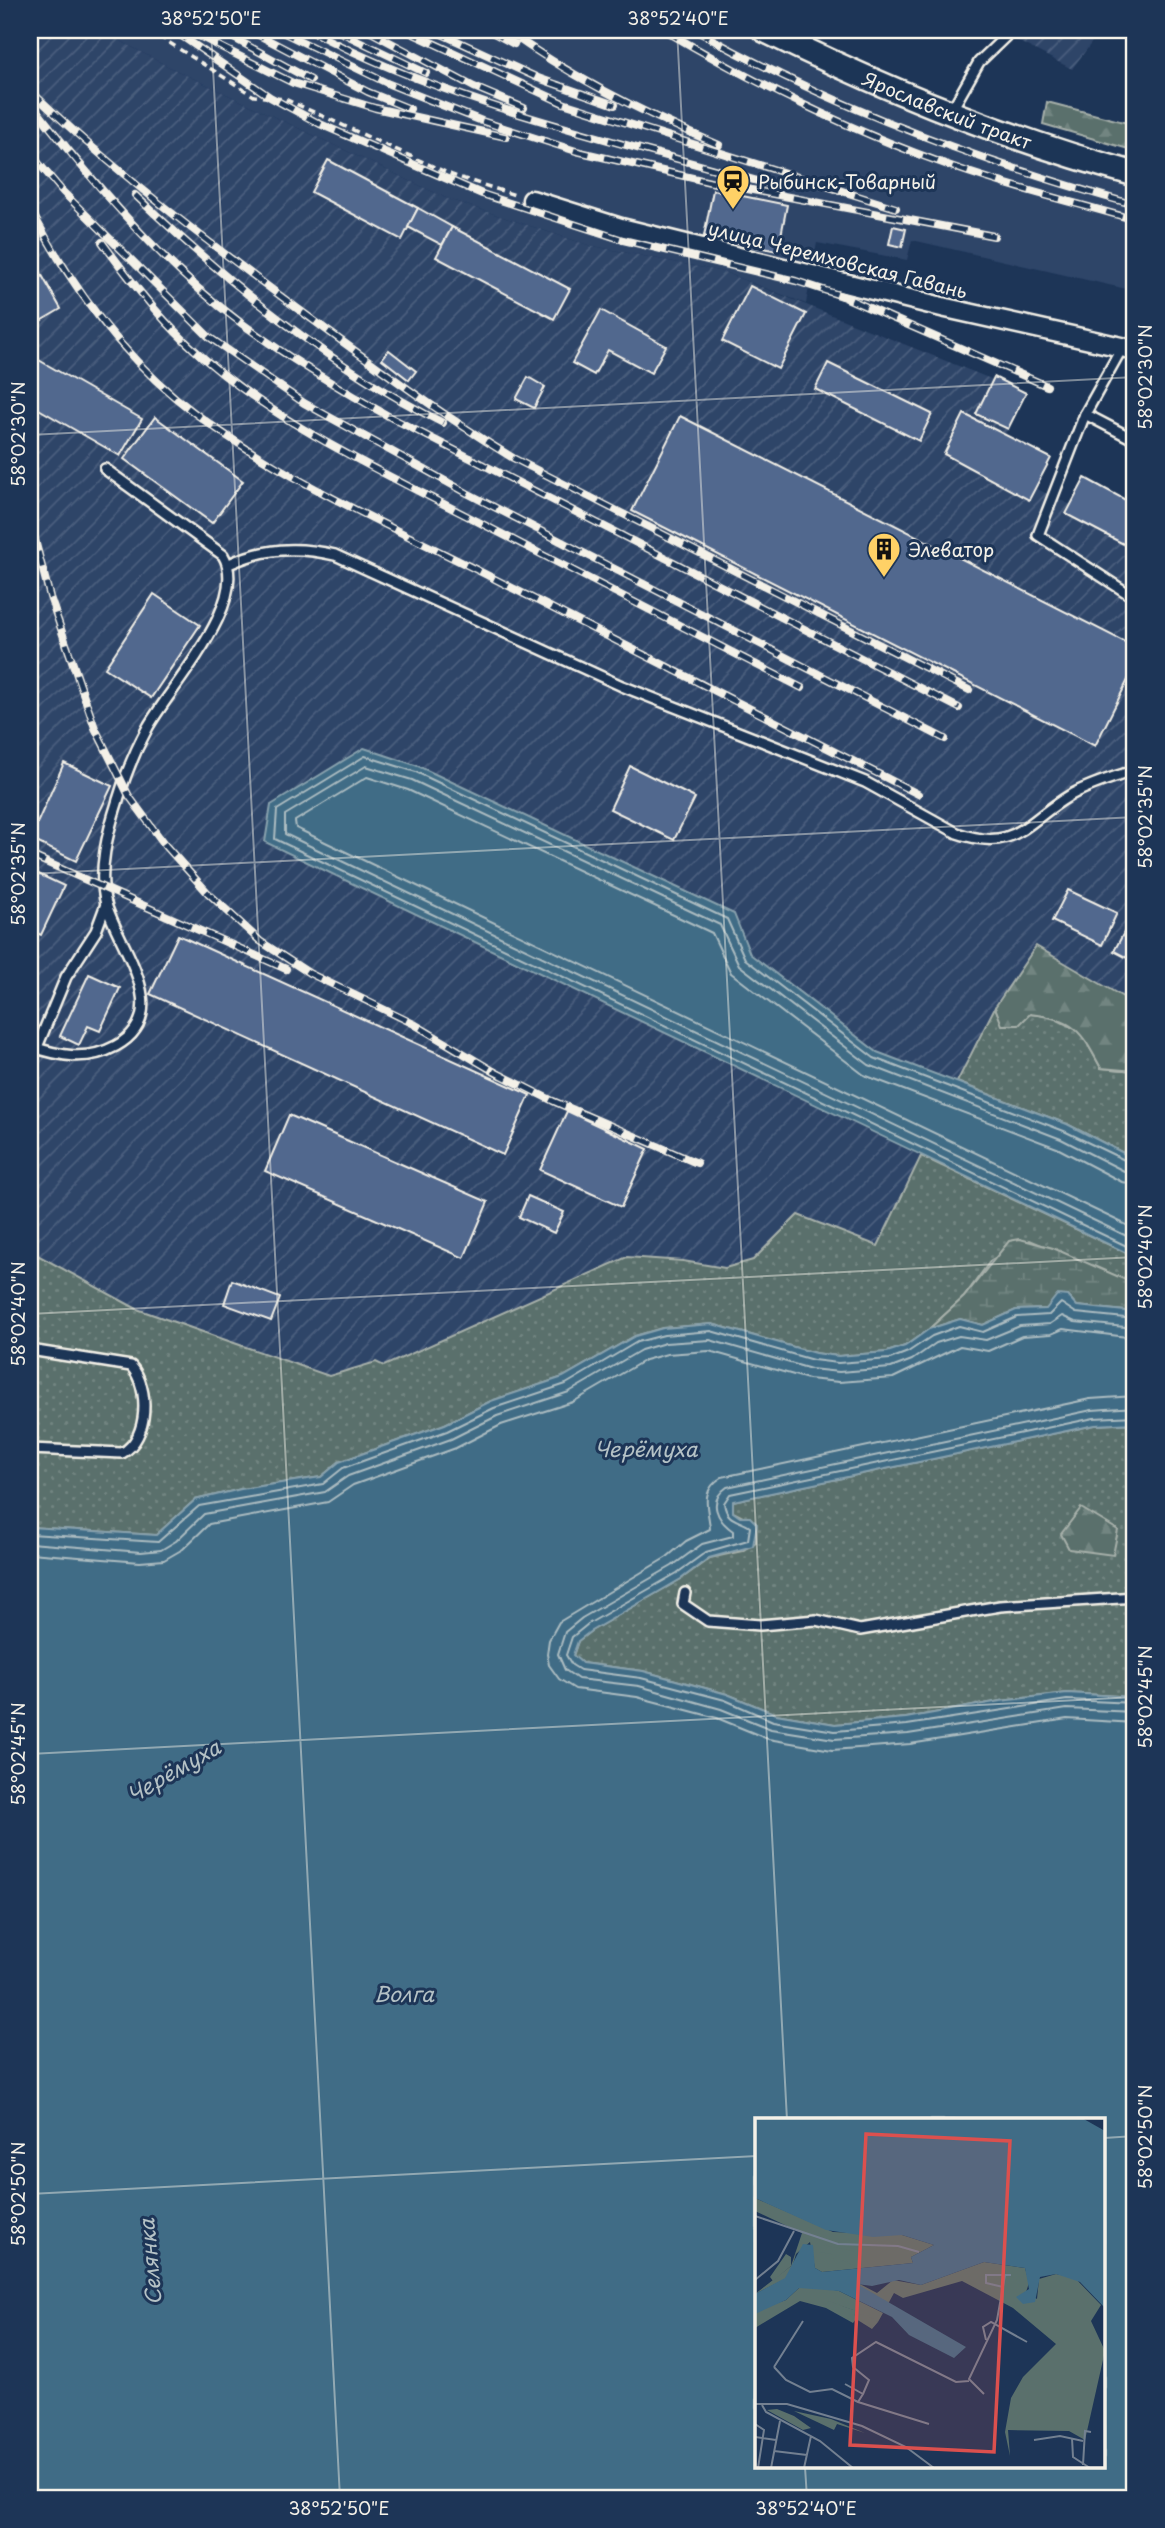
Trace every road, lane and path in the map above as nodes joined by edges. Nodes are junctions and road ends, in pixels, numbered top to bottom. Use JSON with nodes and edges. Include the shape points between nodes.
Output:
{"nodes":[{"id":1,"x":149,"y":30,"type":"edge"},
{"id":2,"x":764,"y":30,"type":"edge"},
{"id":3,"x":1006,"y":36,"type":"dead end"},
{"id":4,"x":949,"y":114,"type":"junction"},
{"id":5,"x":1135,"y":174,"type":"edge"},
{"id":6,"x":532,"y":200,"type":"joint"},
{"id":7,"x":1129,"y":348,"type":"edge"},
{"id":8,"x":1085,"y":414,"type":"junction"},
{"id":9,"x":1135,"y":440,"type":"edge"},
{"id":10,"x":104,"y":469,"type":"dead end"},
{"id":11,"x":229,"y":564,"type":"junction"},
{"id":12,"x":1135,"y":598,"type":"edge"},
{"id":13,"x":1135,"y":770,"type":"edge"},
{"id":14,"x":106,"y":904,"type":"junction"},
{"id":15,"x":33,"y":1047,"type":"edge"},
{"id":16,"x":30,"y":1064,"type":"edge"},
{"id":17,"x":30,"y":1350,"type":"edge"},
{"id":18,"x":30,"y":1449,"type":"edge"},
{"id":19,"x":685,"y":1593,"type":"dead end"},
{"id":20,"x":1135,"y":1597,"type":"edge"}],
"edges":[{"from":1,"to":6,"type":"path","via":[[254,96],[285,99],[452,175]]},
{"from":2,"to":4,"type":"street","name":"Ярославский тракт"},
{"from":3,"to":4,"type":"lane","via":[[979,62]]},
{"from":4,"to":5,"type":"street","name":"Ярославский тракт"},
{"from":6,"to":7,"type":"street","name":"улица Черемховская Гавань","via":[[621,228]]},
{"from":7,"to":8,"type":"lane"},
{"from":8,"to":9,"type":"lane"},
{"from":8,"to":12,"type":"lane","via":[[1038,535]]},
{"from":10,"to":11,"type":"lane","via":[[211,545]]},
{"from":11,"to":13,"type":"lane","via":[[283,549],[335,555],[622,686],[865,782],[948,829],[984,841],[1022,832],[1071,795]]},
{"from":11,"to":14,"type":"lane","via":[[229,587],[220,617],[147,728],[122,784],[105,849]]},
{"from":14,"to":15,"type":"lane"},
{"from":14,"to":15,"type":"lane","via":[[139,978],[142,998],[137,1027],[127,1039],[94,1055],[65,1056]]},
{"from":15,"to":16,"type":"lane"},
{"from":17,"to":18,"type":"lane","via":[[131,1366],[140,1383],[143,1411],[139,1436],[121,1453]]},
{"from":19,"to":20,"type":"lane","via":[[682,1604],[708,1621],[760,1625],[816,1620],[860,1630],[1000,1606]]}]}
